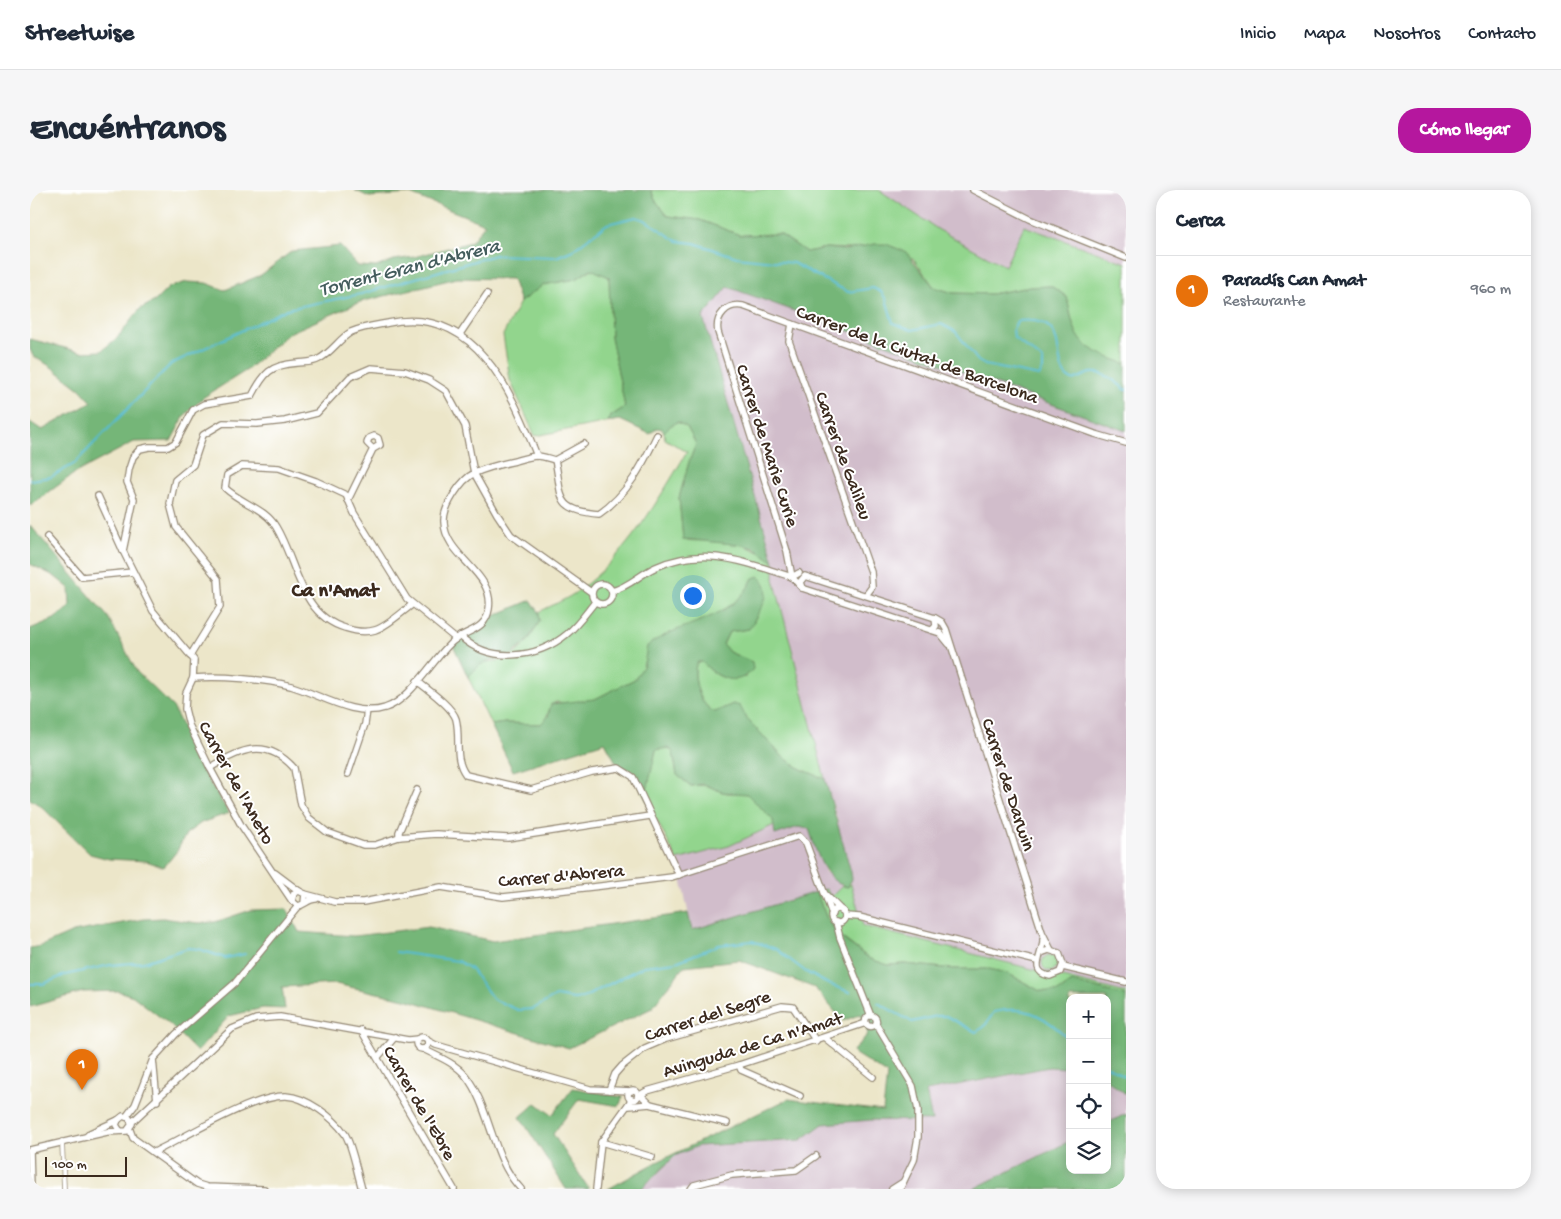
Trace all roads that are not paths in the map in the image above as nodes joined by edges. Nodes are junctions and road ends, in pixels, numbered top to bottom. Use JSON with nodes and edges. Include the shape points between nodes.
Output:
{"nodes":[{"id":1,"x":973,"y":190,"type":"edge"},
{"id":2,"x":1126,"y":258,"type":"edge"},
{"id":3,"x":487,"y":294,"type":"dead end"},
{"id":4,"x":792,"y":324,"type":"junction"},
{"id":5,"x":460,"y":334,"type":"junction"},
{"id":6,"x":719,"y":334,"type":"joint"},
{"id":7,"x":657,"y":435,"type":"dead end"},
{"id":8,"x":1126,"y":442,"type":"edge"},
{"id":9,"x":584,"y":444,"type":"dead end"},
{"id":10,"x":373,"y":449,"type":"dead end"},
{"id":11,"x":537,"y":456,"type":"junction"},
{"id":12,"x":555,"y":460,"type":"junction"},
{"id":13,"x":474,"y":473,"type":"junction"},
{"id":14,"x":98,"y":496,"type":"dead end"},
{"id":15,"x":348,"y":500,"type":"junction"},
{"id":16,"x":47,"y":537,"type":"dead end"},
{"id":17,"x":123,"y":551,"type":"junction"},
{"id":18,"x":791,"y":564,"type":"junction"},
{"id":19,"x":133,"y":572,"type":"junction"},
{"id":20,"x":802,"y":575,"type":"junction"},
{"id":21,"x":792,"y":577,"type":"junction"},
{"id":22,"x":802,"y":588,"type":"junction"},
{"id":23,"x":612,"y":591,"type":"junction"},
{"id":24,"x":591,"y":592,"type":"junction"},
{"id":25,"x":866,"y":595,"type":"junction"},
{"id":26,"x":595,"y":602,"type":"junction"},
{"id":27,"x":413,"y":604,"type":"junction"},
{"id":28,"x":935,"y":618,"type":"junction"},
{"id":29,"x":932,"y":630,"type":"junction"},
{"id":30,"x":458,"y":638,"type":"junction"},
{"id":31,"x":949,"y":644,"type":"junction"},
{"id":32,"x":190,"y":656,"type":"junction"},
{"id":33,"x":193,"y":678,"type":"junction"},
{"id":34,"x":417,"y":681,"type":"junction"},
{"id":35,"x":367,"y":710,"type":"junction"},
{"id":36,"x":210,"y":768,"type":"junction"},
{"id":37,"x":348,"y":774,"type":"dead end"},
{"id":38,"x":417,"y":790,"type":"dead end"},
{"id":39,"x":650,"y":816,"type":"junction"},
{"id":40,"x":399,"y":838,"type":"junction"},
{"id":41,"x":271,"y":869,"type":"junction"},
{"id":42,"x":679,"y":875,"type":"junction"},
{"id":43,"x":302,"y":893,"type":"junction"},
{"id":44,"x":824,"y":893,"type":"junction"},
{"id":45,"x":323,"y":899,"type":"junction"},
{"id":46,"x":292,"y":901,"type":"junction"},
{"id":47,"x":301,"y":905,"type":"junction"},
{"id":48,"x":843,"y":913,"type":"junction"},
{"id":49,"x":832,"y":914,"type":"junction"},
{"id":50,"x":838,"y":922,"type":"junction"},
{"id":51,"x":1042,"y":932,"type":"junction"},
{"id":52,"x":1052,"y":950,"type":"junction"},
{"id":53,"x":1041,"y":953,"type":"junction"},
{"id":54,"x":1037,"y":960,"type":"junction"},
{"id":55,"x":1063,"y":966,"type":"junction"},
{"id":56,"x":1126,"y":982,"type":"edge"},
{"id":57,"x":870,"y":1021,"type":"junction"},
{"id":58,"x":361,"y":1030,"type":"junction"},
{"id":59,"x":395,"y":1037,"type":"junction"},
{"id":60,"x":825,"y":1038,"type":"junction"},
{"id":61,"x":816,"y":1041,"type":"junction"},
{"id":62,"x":417,"y":1042,"type":"junction"},
{"id":63,"x":426,"y":1046,"type":"junction"},
{"id":64,"x":378,"y":1057,"type":"junction"},
{"id":65,"x":153,"y":1059,"type":"junction"},
{"id":66,"x":739,"y":1065,"type":"junction"},
{"id":67,"x":873,"y":1077,"type":"dead end"},
{"id":68,"x":155,"y":1085,"type":"junction"},
{"id":69,"x":609,"y":1090,"type":"junction"},
{"id":70,"x":166,"y":1093,"type":"junction"},
{"id":71,"x":634,"y":1095,"type":"junction"},
{"id":72,"x":800,"y":1096,"type":"dead end"},
{"id":73,"x":157,"y":1101,"type":"junction"},
{"id":74,"x":650,"y":1104,"type":"junction"},
{"id":75,"x":629,"y":1106,"type":"junction"},
{"id":76,"x":126,"y":1117,"type":"junction"},
{"id":77,"x":117,"y":1122,"type":"junction"},
{"id":78,"x":132,"y":1122,"type":"junction"},
{"id":79,"x":726,"y":1123,"type":"dead end"},
{"id":80,"x":130,"y":1130,"type":"junction"},
{"id":81,"x":120,"y":1131,"type":"junction"},
{"id":82,"x":107,"y":1132,"type":"junction"},
{"id":83,"x":87,"y":1137,"type":"junction"},
{"id":84,"x":62,"y":1141,"type":"junction"},
{"id":85,"x":601,"y":1142,"type":"junction"},
{"id":86,"x":30,"y":1150,"type":"edge"},
{"id":87,"x":154,"y":1152,"type":"junction"},
{"id":88,"x":816,"y":1156,"type":"dead end"},
{"id":89,"x":652,"y":1157,"type":"dead end"},
{"id":90,"x":903,"y":1182,"type":"junction"},
{"id":91,"x":201,"y":1185,"type":"junction"},
{"id":92,"x":31,"y":1189,"type":"edge"},
{"id":93,"x":64,"y":1189,"type":"edge"},
{"id":94,"x":195,"y":1189,"type":"edge"},
{"id":95,"x":264,"y":1189,"type":"edge"},
{"id":96,"x":362,"y":1189,"type":"edge"},
{"id":97,"x":454,"y":1189,"type":"edge"},
{"id":98,"x":521,"y":1189,"type":"edge"},
{"id":99,"x":596,"y":1189,"type":"edge"},
{"id":100,"x":691,"y":1189,"type":"edge"},
{"id":101,"x":892,"y":1189,"type":"edge"},
{"id":102,"x":900,"y":1189,"type":"edge"}],
"edges":[{"from":1,"to":2,"type":"street","via":[[1030,220]]},
{"from":3,"to":5,"type":"street"},
{"from":4,"to":6,"type":"street","name":"Carrer de la Ciutat de Barcelona","via":[[735,306],[721,315]]},
{"from":4,"to":8,"type":"street","name":"Carrer de la Ciutat de Barcelona","via":[[1076,427]]},
{"from":4,"to":25,"type":"street","name":"Carrer de Galileu","via":[[789,341],[871,572],[872,587]]},
{"from":5,"to":11,"type":"street","via":[[482,356],[510,393]]},
{"from":5,"to":17,"type":"street","via":[[424,319],[400,320],[353,331],[313,362],[276,366],[262,377],[252,396],[204,404],[193,410],[176,442],[168,447],[140,449],[133,457],[127,482],[134,499]]},
{"from":6,"to":18,"type":"street","name":"Carrer de Marie Curie"},
{"from":7,"to":12,"type":"street","via":[[622,496],[599,514],[569,506],[559,494]]},
{"from":9,"to":12,"type":"street"},
{"from":10,"to":15,"type":"street"},
{"from":11,"to":12,"type":"street"},
{"from":11,"to":13,"type":"street"},
{"from":13,"to":24,"type":"street","via":[[511,535]]},
{"from":13,"to":30,"type":"street","via":[[445,509],[444,527],[453,548],[480,578],[488,594],[490,609],[477,630]]},
{"from":13,"to":32,"type":"street","via":[[465,426],[446,391],[405,370],[371,368],[350,377],[317,413],[258,424],[223,423],[203,435],[193,465],[175,480],[170,504],[176,527],[218,580],[220,607]]},
{"from":14,"to":17,"type":"street"},
{"from":15,"to":27,"type":"street"},
{"from":15,"to":27,"type":"street","via":[[346,495],[316,481],[279,468],[242,466],[227,475],[225,488],[236,499],[267,515],[276,527],[305,594],[316,611],[331,624],[356,632],[376,630]]},
{"from":16,"to":19,"type":"street","via":[[82,577]]},
{"from":17,"to":19,"type":"street"},
{"from":18,"to":20,"type":"street","name":"Carrer de Marie Curie"},
{"from":18,"to":21,"type":"street","name":"Carrer de Marie Curie"},
{"from":19,"to":32,"type":"street","via":[[153,611]]},
{"from":20,"to":21,"type":"street"},
{"from":20,"to":22,"type":"street"},
{"from":20,"to":25,"type":"street"},
{"from":21,"to":22,"type":"street"},
{"from":21,"to":23,"type":"street","via":[[738,560],[703,556],[658,566],[623,588]]},
{"from":22,"to":29,"type":"street"},
{"from":23,"to":24,"type":"street","via":[[601,583]]},
{"from":23,"to":26,"type":"street","via":[[607,603]]},
{"from":24,"to":26,"type":"street"},
{"from":25,"to":28,"type":"street"},
{"from":26,"to":30,"type":"street","via":[[567,634],[536,651],[518,655],[494,654]]},
{"from":27,"to":30,"type":"street"},
{"from":28,"to":29,"type":"street","via":[[936,626]]},
{"from":28,"to":31,"type":"street","name":"Carrer de Darwin","via":[[944,625]]},
{"from":29,"to":31,"type":"street","via":[[943,635]]},
{"from":30,"to":34,"type":"street"},
{"from":31,"to":51,"type":"street","name":"Carrer de Darwin"},
{"from":32,"to":33,"type":"street","via":[[194,660]]},
{"from":33,"to":35,"type":"street","via":[[285,685]]},
{"from":33,"to":36,"type":"street","name":"Carrer de l'Aneto","via":[[186,693],[184,709]]},
{"from":34,"to":35,"type":"street","via":[[402,698],[387,708]]},
{"from":34,"to":39,"type":"street","via":[[456,717],[459,766],[466,775],[531,790],[618,768],[633,777]]},
{"from":35,"to":37,"type":"street"},
{"from":36,"to":40,"type":"street","via":[[247,748],[275,753],[294,768],[301,805],[309,818],[327,832],[363,845]]},
{"from":36,"to":41,"type":"street","name":"Carrer de l'Aneto","via":[[241,825]]},
{"from":38,"to":40,"type":"street"},
{"from":39,"to":40,"type":"street","via":[[508,838],[436,834]]},
{"from":39,"to":42,"type":"street"},
{"from":41,"to":43,"type":"street","name":"Carrer de l'Aneto"},
{"from":41,"to":46,"type":"street","name":"Carrer de l'Aneto"},
{"from":42,"to":44,"type":"street","name":"Carrer d'Abrera","via":[[799,836],[806,843]]},
{"from":42,"to":45,"type":"street","name":"Carrer d'Abrera","via":[[503,896],[441,887],[364,902]]},
{"from":43,"to":45,"type":"street","name":"Carrer d'Abrera"},
{"from":43,"to":46,"type":"street","via":[[293,895]]},
{"from":43,"to":47,"type":"street"},
{"from":44,"to":48,"type":"street"},
{"from":44,"to":49,"type":"street"},
{"from":45,"to":47,"type":"street","name":"Carrer d'Abrera","via":[[310,899]]},
{"from":46,"to":47,"type":"street","name":"Carrer de l'Aneto"},
{"from":47,"to":65,"type":"street","via":[[235,983],[176,1034]]},
{"from":48,"to":49,"type":"street","via":[[836,910]]},
{"from":48,"to":50,"type":"street"},
{"from":48,"to":54,"type":"street"},
{"from":49,"to":50,"type":"street","via":[[833,920]]},
{"from":50,"to":57,"type":"street"},
{"from":51,"to":52,"type":"street","name":"Carrer de Darwin"},
{"from":51,"to":53,"type":"street","name":"Carrer de Darwin"},
{"from":52,"to":53,"type":"street"},
{"from":52,"to":55,"type":"street","via":[[1061,956]]},
{"from":53,"to":54,"type":"street"},
{"from":54,"to":55,"type":"street","via":[[1040,971],[1047,976],[1058,974]]},
{"from":55,"to":56,"type":"street"},
{"from":57,"to":60,"type":"street","name":"Avinguda de Ca n'Amat"},
{"from":57,"to":90,"type":"street","via":[[913,1086],[918,1110],[914,1160]]},
{"from":58,"to":59,"type":"street"},
{"from":58,"to":64,"type":"street","name":"Carrer de l'Ebre"},
{"from":58,"to":70,"type":"street","via":[[280,1017],[256,1019],[232,1030]]},
{"from":59,"to":62,"type":"street"},
{"from":59,"to":64,"type":"street"},
{"from":60,"to":61,"type":"street","name":"Avinguda de Ca n'Amat"},
{"from":60,"to":67,"type":"street"},
{"from":61,"to":66,"type":"street","name":"Avinguda de Ca n'Amat"},
{"from":61,"to":69,"type":"street","name":"Carrer del Segre","via":[[793,1007],[782,1006],[645,1048],[615,1074]]},
{"from":62,"to":63,"type":"street"},
{"from":62,"to":63,"type":"street","via":[[424,1037]]},
{"from":63,"to":69,"type":"street","via":[[436,1045],[581,1087]]},
{"from":63,"to":98,"type":"street","via":[[465,1075],[475,1091],[502,1159]]},
{"from":64,"to":97,"type":"street","name":"Carrer de l'Ebre"},
{"from":65,"to":68,"type":"street"},
{"from":65,"to":76,"type":"street","via":[[135,1105]]},
{"from":66,"to":71,"type":"street","name":"Avinguda de Ca n'Amat"},
{"from":66,"to":72,"type":"street","via":[[742,1070]]},
{"from":68,"to":70,"type":"street"},
{"from":68,"to":73,"type":"street"},
{"from":69,"to":71,"type":"street"},
{"from":70,"to":73,"type":"street"},
{"from":71,"to":74,"type":"street"},
{"from":71,"to":75,"type":"street"},
{"from":73,"to":78,"type":"street"},
{"from":74,"to":75,"type":"street"},
{"from":74,"to":79,"type":"street"},
{"from":75,"to":85,"type":"street"},
{"from":76,"to":77,"type":"street"},
{"from":76,"to":78,"type":"street"},
{"from":77,"to":81,"type":"street"},
{"from":77,"to":82,"type":"street"},
{"from":77,"to":83,"type":"street"},
{"from":78,"to":80,"type":"street"},
{"from":80,"to":81,"type":"street"},
{"from":80,"to":87,"type":"street","via":[[133,1138]]},
{"from":81,"to":82,"type":"street"},
{"from":82,"to":83,"type":"street"},
{"from":83,"to":84,"type":"street"},
{"from":84,"to":86,"type":"street"},
{"from":84,"to":93,"type":"street"},
{"from":85,"to":89,"type":"street"},
{"from":85,"to":99,"type":"street"},
{"from":86,"to":92,"type":"street"},
{"from":87,"to":91,"type":"street"},
{"from":87,"to":96,"type":"street","via":[[267,1099],[300,1098],[334,1121],[346,1136]]},
{"from":88,"to":100,"type":"street","via":[[796,1170],[732,1175],[694,1185]]},
{"from":90,"to":101,"type":"street"},
{"from":90,"to":102,"type":"street"},
{"from":91,"to":94,"type":"street"},
{"from":91,"to":95,"type":"street"}]}
